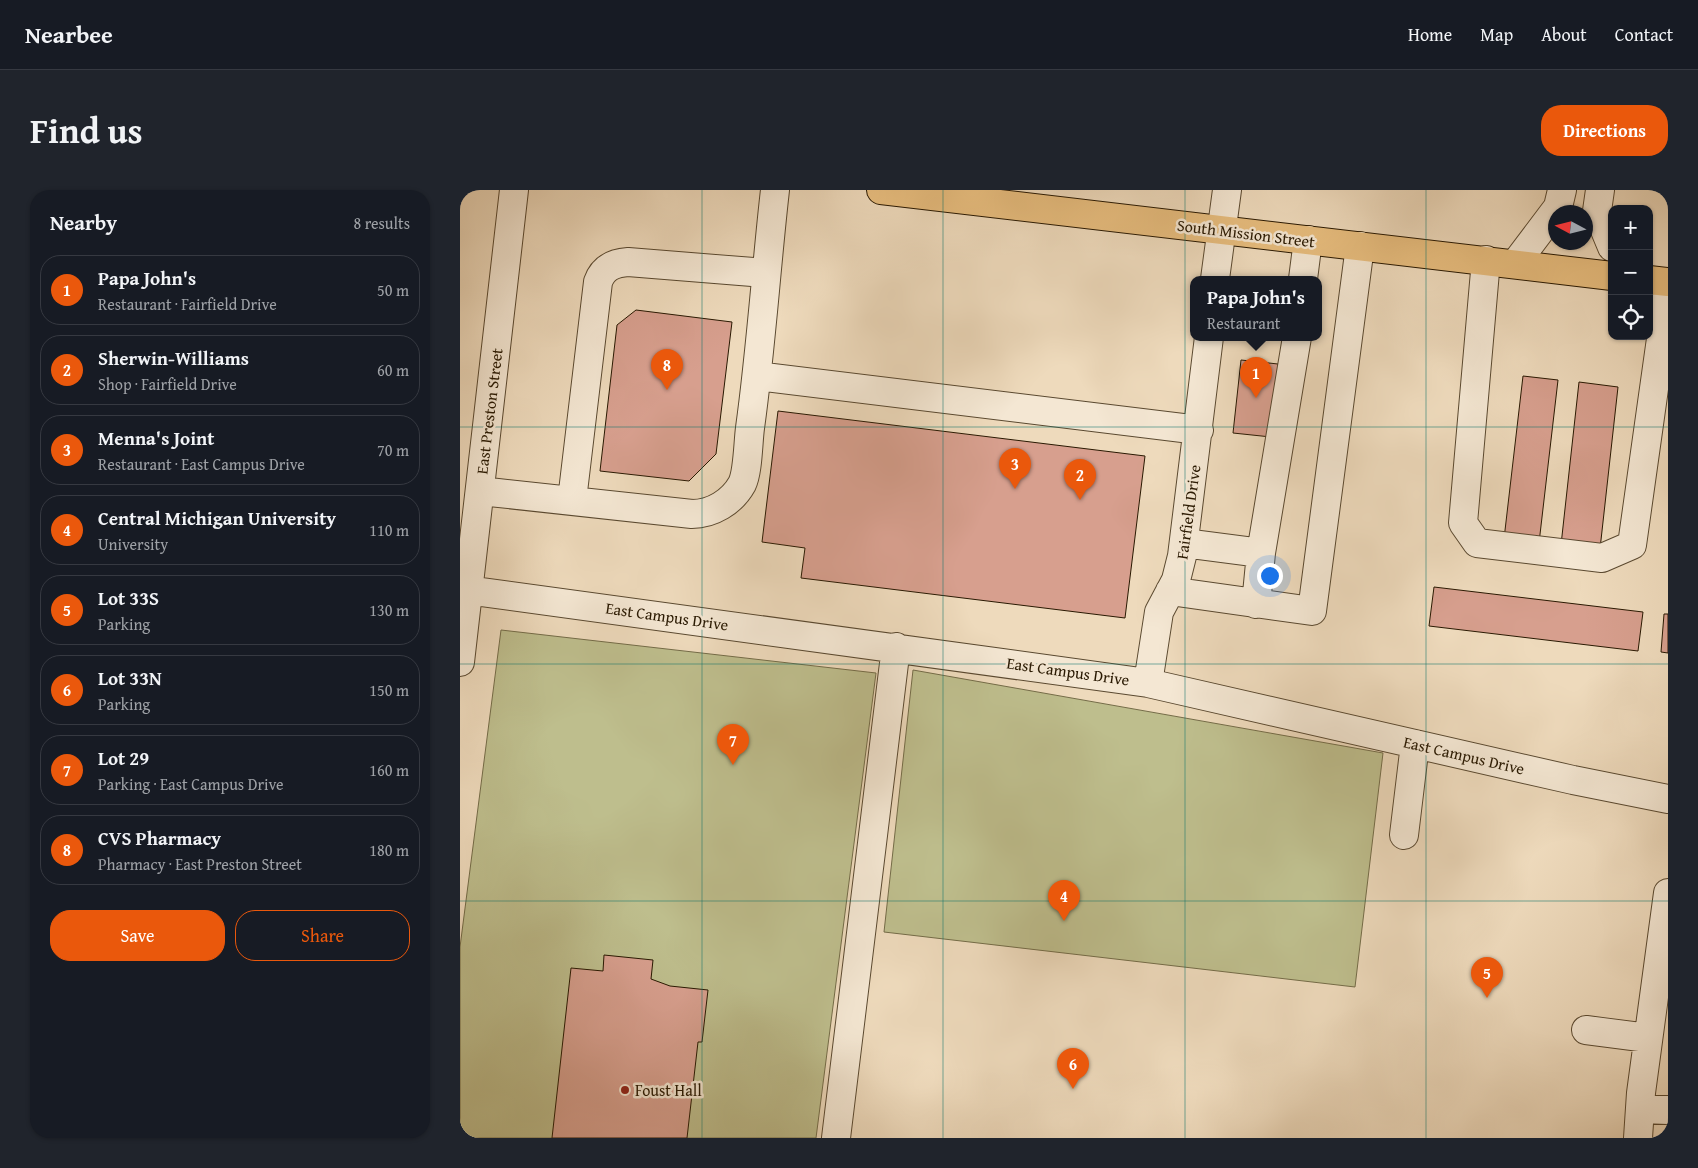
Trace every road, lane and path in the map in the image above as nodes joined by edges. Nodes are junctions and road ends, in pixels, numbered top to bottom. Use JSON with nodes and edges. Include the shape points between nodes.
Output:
{"nodes":[{"id":1,"x":514,"y":190,"type":"edge"},
{"id":2,"x":775,"y":190,"type":"edge"},
{"id":3,"x":881,"y":190,"type":"edge"},
{"id":4,"x":1227,"y":190,"type":"edge"},
{"id":5,"x":1562,"y":190,"type":"edge"},
{"id":6,"x":1600,"y":190,"type":"edge"},
{"id":7,"x":1221,"y":230,"type":"junction"},
{"id":8,"x":1608,"y":237,"type":"edge"},
{"id":9,"x":1308,"y":240,"type":"junction"},
{"id":10,"x":1360,"y":246,"type":"junction"},
{"id":11,"x":1486,"y":260,"type":"junction"},
{"id":12,"x":1515,"y":264,"type":"junction"},
{"id":13,"x":765,"y":273,"type":"junction"},
{"id":14,"x":1215,"y":276,"type":"edge"},
{"id":15,"x":1304,"y":276,"type":"edge"},
{"id":16,"x":1608,"y":276,"type":"edge"},
{"id":17,"x":1653,"y":280,"type":"edge"},
{"id":18,"x":1668,"y":282,"type":"edge"},
{"id":19,"x":1668,"y":289,"type":"edge"},
{"id":20,"x":1209,"y":341,"type":"edge"},
{"id":21,"x":1296,"y":341,"type":"edge"},
{"id":22,"x":757,"y":376,"type":"junction"},
{"id":23,"x":1199,"y":430,"type":"junction"},
{"id":24,"x":480,"y":491,"type":"junction"},
{"id":25,"x":572,"y":500,"type":"junction"},
{"id":26,"x":1184,"y":543,"type":"junction"},
{"id":27,"x":1261,"y":553,"type":"junction"},
{"id":28,"x":464,"y":589,"type":"edge"},
{"id":29,"x":1170,"y":591,"type":"junction"},
{"id":30,"x":1256,"y":604,"type":"junction"},
{"id":31,"x":896,"y":647,"type":"junction"},
{"id":32,"x":460,"y":662,"type":"edge"},
{"id":33,"x":1148,"y":683,"type":"junction"},
{"id":34,"x":1415,"y":744,"type":"junction"},
{"id":35,"x":1668,"y":799,"type":"edge"},
{"id":36,"x":1404,"y":835,"type":"dead end"},
{"id":37,"x":1668,"y":893,"type":"edge"},
{"id":38,"x":1586,"y":1030,"type":"dead end"},
{"id":39,"x":1648,"y":1038,"type":"junction"},
{"id":40,"x":1640,"y":1109,"type":"junction"},
{"id":41,"x":1668,"y":1110,"type":"edge"},
{"id":42,"x":836,"y":1138,"type":"edge"},
{"id":43,"x":1638,"y":1138,"type":"edge"}],
"edges":[{"from":1,"to":24,"type":"street","name":"East Preston Street"},
{"from":2,"to":13,"type":"street"},
{"from":3,"to":7,"type":"main road","name":"South Mission Street"},
{"from":4,"to":7,"type":"street"},
{"from":5,"to":12,"type":"street","via":[[1558,207]]},
{"from":6,"to":8,"type":"street","via":[[1597,211]]},
{"from":7,"to":9,"type":"main road","name":"South Mission Street"},
{"from":7,"to":14,"type":"street"},
{"from":9,"to":10,"type":"main road","name":"South Mission Street"},
{"from":9,"to":15,"type":"street"},
{"from":10,"to":11,"type":"main road","name":"South Mission Street"},
{"from":10,"to":30,"type":"street","via":[[1312,611]]},
{"from":11,"to":12,"type":"main road","name":"South Mission Street"},
{"from":11,"to":19,"type":"street","via":[[1463,523],[1477,543],[1602,558],[1632,545]]},
{"from":12,"to":16,"type":"main road","name":"South Mission Street"},
{"from":13,"to":22,"type":"street"},
{"from":13,"to":25,"type":"street","via":[[628,262],[604,270],[598,282]]},
{"from":17,"to":18,"type":"main road"},
{"from":20,"to":23,"type":"street","name":"Fairfield Drive"},
{"from":21,"to":27,"type":"street"},
{"from":22,"to":23,"type":"street"},
{"from":22,"to":25,"type":"street","via":[[743,479],[723,504],[707,512],[692,514]]},
{"from":23,"to":26,"type":"street","name":"Fairfield Drive"},
{"from":24,"to":25,"type":"street"},
{"from":24,"to":28,"type":"street","name":"East Preston Street"},
{"from":26,"to":27,"type":"street"},
{"from":26,"to":29,"type":"street","name":"Fairfield Drive"},
{"from":27,"to":30,"type":"street"},
{"from":28,"to":31,"type":"street","name":"East Campus Drive"},
{"from":28,"to":32,"type":"street","name":"East Preston Street"},
{"from":29,"to":30,"type":"street"},
{"from":29,"to":33,"type":"street","name":"Fairfield Drive","via":[[1160,612]]},
{"from":31,"to":33,"type":"street","name":"East Campus Drive"},
{"from":31,"to":42,"type":"street"},
{"from":33,"to":34,"type":"street","name":"East Campus Drive"},
{"from":34,"to":35,"type":"street","name":"East Campus Drive"},
{"from":34,"to":36,"type":"street"},
{"from":37,"to":39,"type":"street"},
{"from":38,"to":39,"type":"street"},
{"from":39,"to":40,"type":"street"},
{"from":40,"to":41,"type":"street"},
{"from":40,"to":43,"type":"street"}]}
